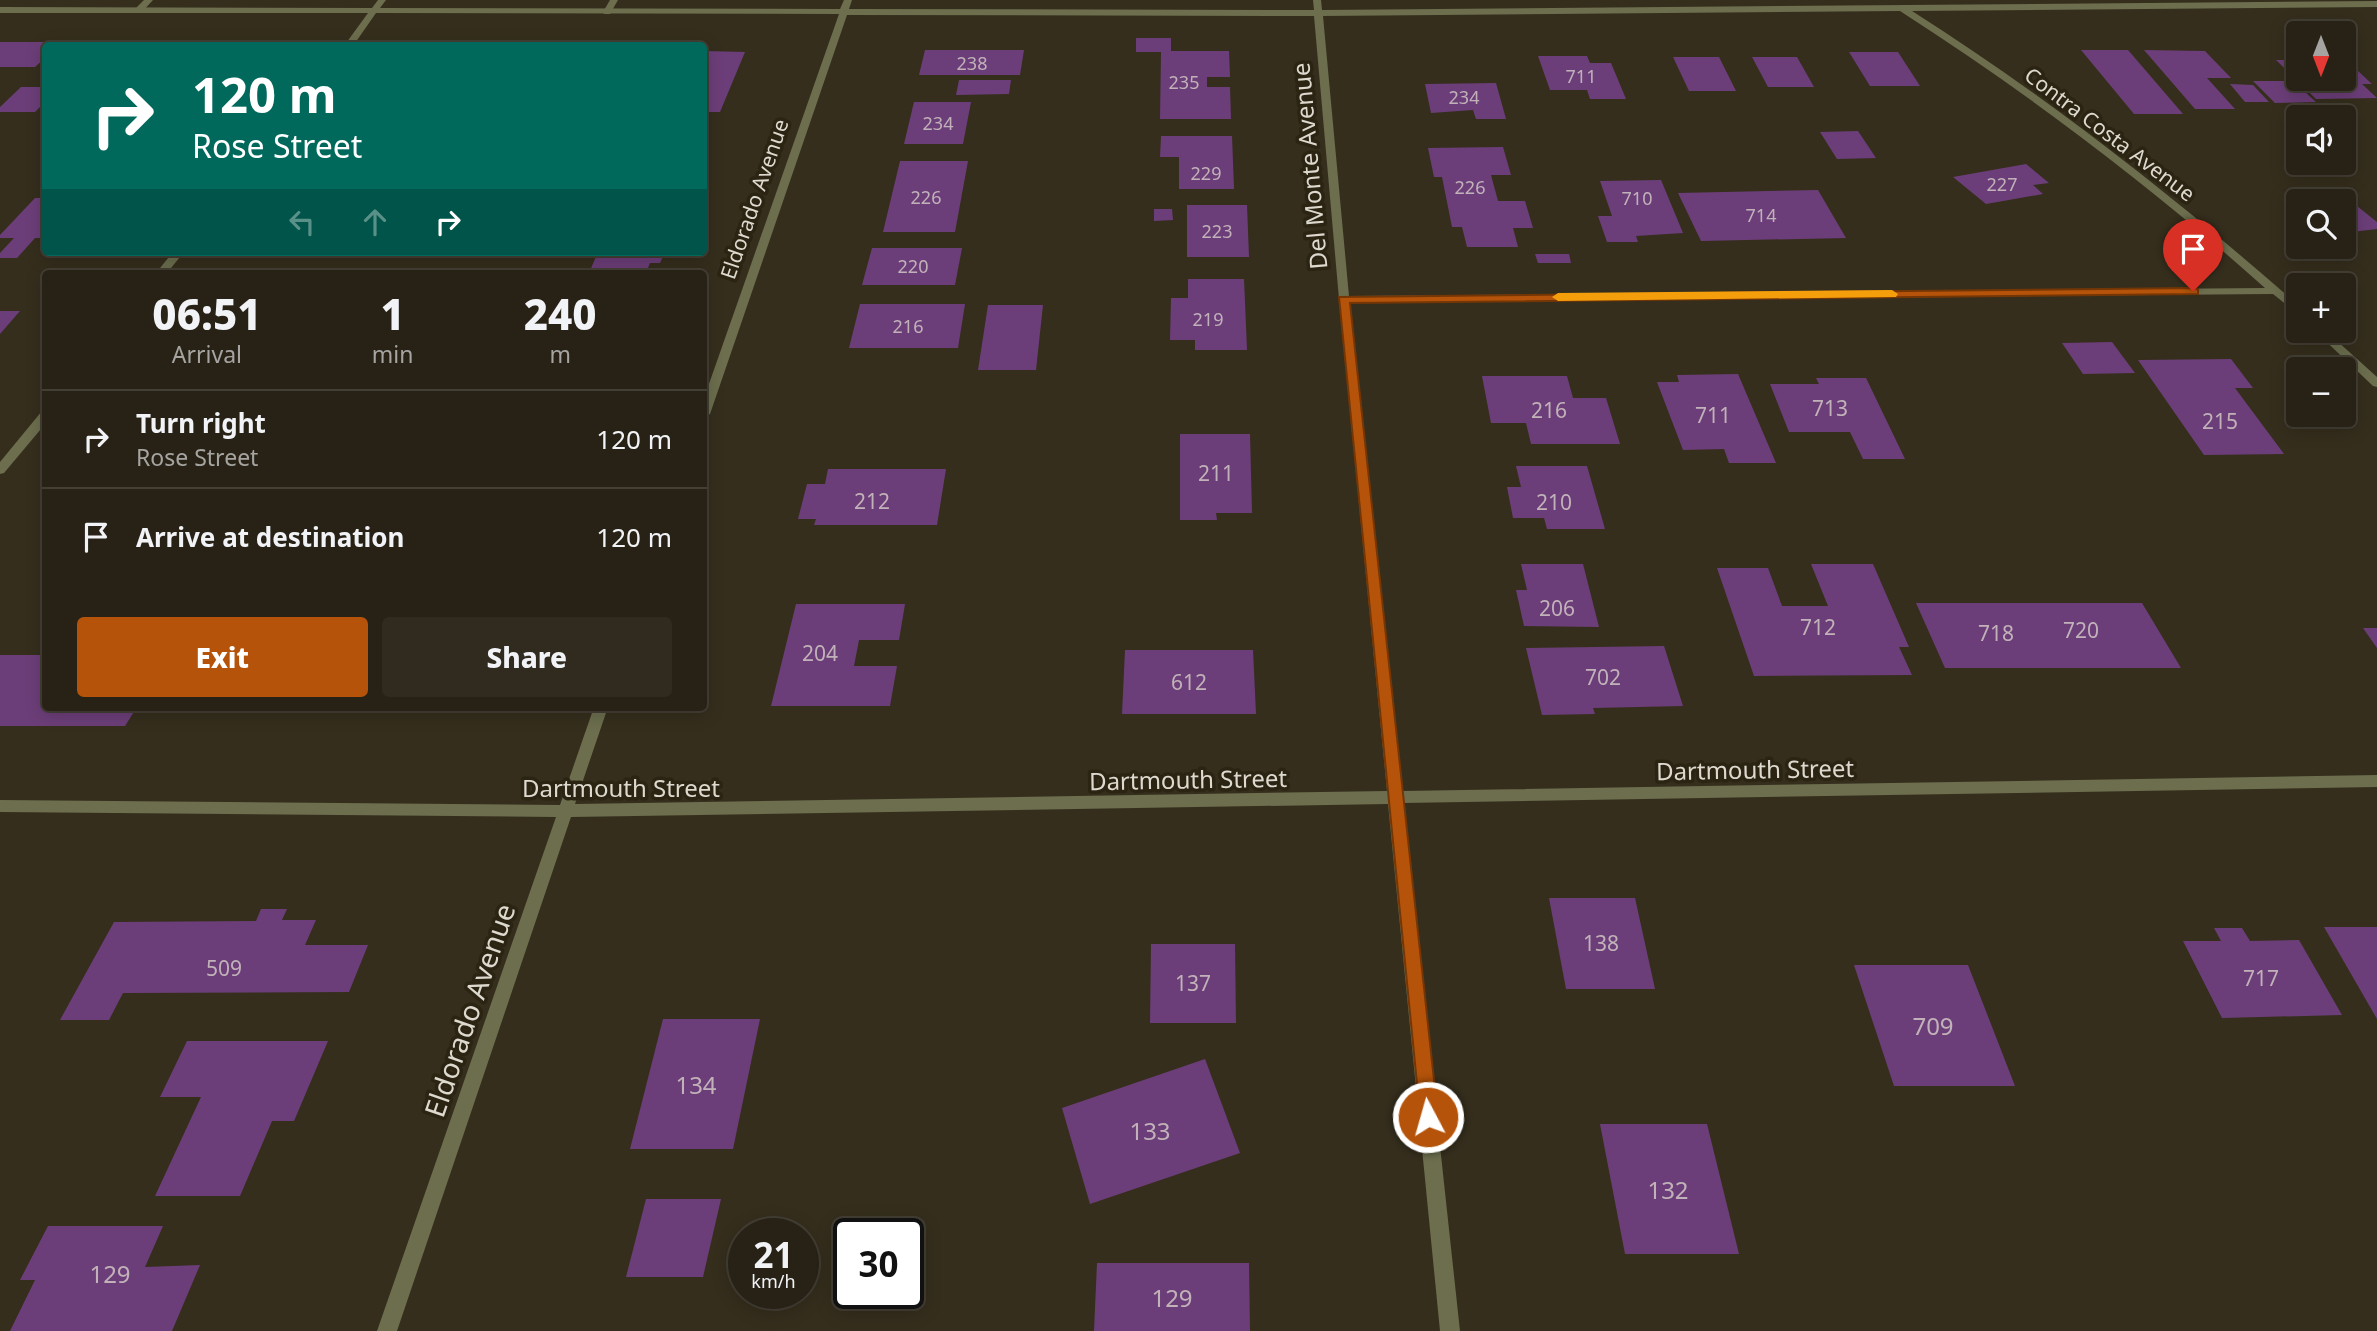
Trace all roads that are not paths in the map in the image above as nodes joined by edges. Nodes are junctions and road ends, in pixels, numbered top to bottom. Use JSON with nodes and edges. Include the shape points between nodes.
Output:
{"nodes":[{"id":1,"x":149,"y":0,"type":"edge"},
{"id":2,"x":382,"y":0,"type":"edge"},
{"id":3,"x":614,"y":0,"type":"edge"},
{"id":4,"x":848,"y":0,"type":"edge"},
{"id":5,"x":1889,"y":0,"type":"edge"},
{"id":6,"x":2377,"y":4,"type":"edge"},
{"id":7,"x":1318,"y":6,"type":"edge"},
{"id":8,"x":1901,"y":7,"type":"junction"},
{"id":9,"x":0,"y":10,"type":"edge"},
{"id":10,"x":139,"y":10,"type":"junction"},
{"id":11,"x":374,"y":11,"type":"junction"},
{"id":12,"x":607,"y":12,"type":"junction"},
{"id":13,"x":844,"y":12,"type":"junction"},
{"id":14,"x":351,"y":42,"type":"edge"},
{"id":15,"x":175,"y":256,"type":"edge"},
{"id":16,"x":163,"y":270,"type":"edge"},
{"id":17,"x":2276,"y":291,"type":"junction"},
{"id":18,"x":1344,"y":299,"type":"junction"},
{"id":19,"x":2286,"y":300,"type":"edge"},
{"id":20,"x":2333,"y":343,"type":"edge"},
{"id":21,"x":2377,"y":383,"type":"edge"},
{"id":22,"x":707,"y":405,"type":"edge"},
{"id":23,"x":42,"y":419,"type":"edge"},
{"id":24,"x":0,"y":470,"type":"edge"},
{"id":25,"x":600,"y":711,"type":"edge"},
{"id":26,"x":2377,"y":782,"type":"edge"},
{"id":27,"x":1395,"y":798,"type":"junction"},
{"id":28,"x":0,"y":806,"type":"edge"},
{"id":29,"x":565,"y":811,"type":"junction"},
{"id":30,"x":387,"y":1331,"type":"edge"},
{"id":31,"x":1451,"y":1331,"type":"edge"}],
"edges":[{"from":1,"to":10,"type":"street"},
{"from":2,"to":11,"type":"street"},
{"from":3,"to":12,"type":"street"},
{"from":4,"to":13,"type":"street","name":"Eldorado Avenue"},
{"from":5,"to":8,"type":"street","name":"Contra Costa Avenue"},
{"from":6,"to":8,"type":"street"},
{"from":7,"to":8,"type":"street"},
{"from":7,"to":13,"type":"street"},
{"from":7,"to":18,"type":"street","name":"Del Monte Avenue"},
{"from":8,"to":17,"type":"street","name":"Contra Costa Avenue","via":[[2116,160]]},
{"from":9,"to":10,"type":"street"},
{"from":10,"to":11,"type":"street"},
{"from":11,"to":12,"type":"street"},
{"from":11,"to":14,"type":"street"},
{"from":12,"to":13,"type":"street"},
{"from":13,"to":22,"type":"street","name":"Eldorado Avenue"},
{"from":15,"to":16,"type":"street"},
{"from":17,"to":18,"type":"street"},
{"from":17,"to":19,"type":"street","name":"Contra Costa Avenue"},
{"from":18,"to":27,"type":"street","name":"Del Monte Avenue"},
{"from":20,"to":21,"type":"street"},
{"from":23,"to":24,"type":"street"},
{"from":25,"to":29,"type":"street","name":"Eldorado Avenue"},
{"from":26,"to":27,"type":"street","name":"Dartmouth Street"},
{"from":27,"to":29,"type":"street","name":"Dartmouth Street"},
{"from":27,"to":31,"type":"street","name":"Del Monte Avenue"},
{"from":28,"to":29,"type":"street","name":"Dartmouth Street"},
{"from":29,"to":30,"type":"street","name":"Eldorado Avenue"}]}
